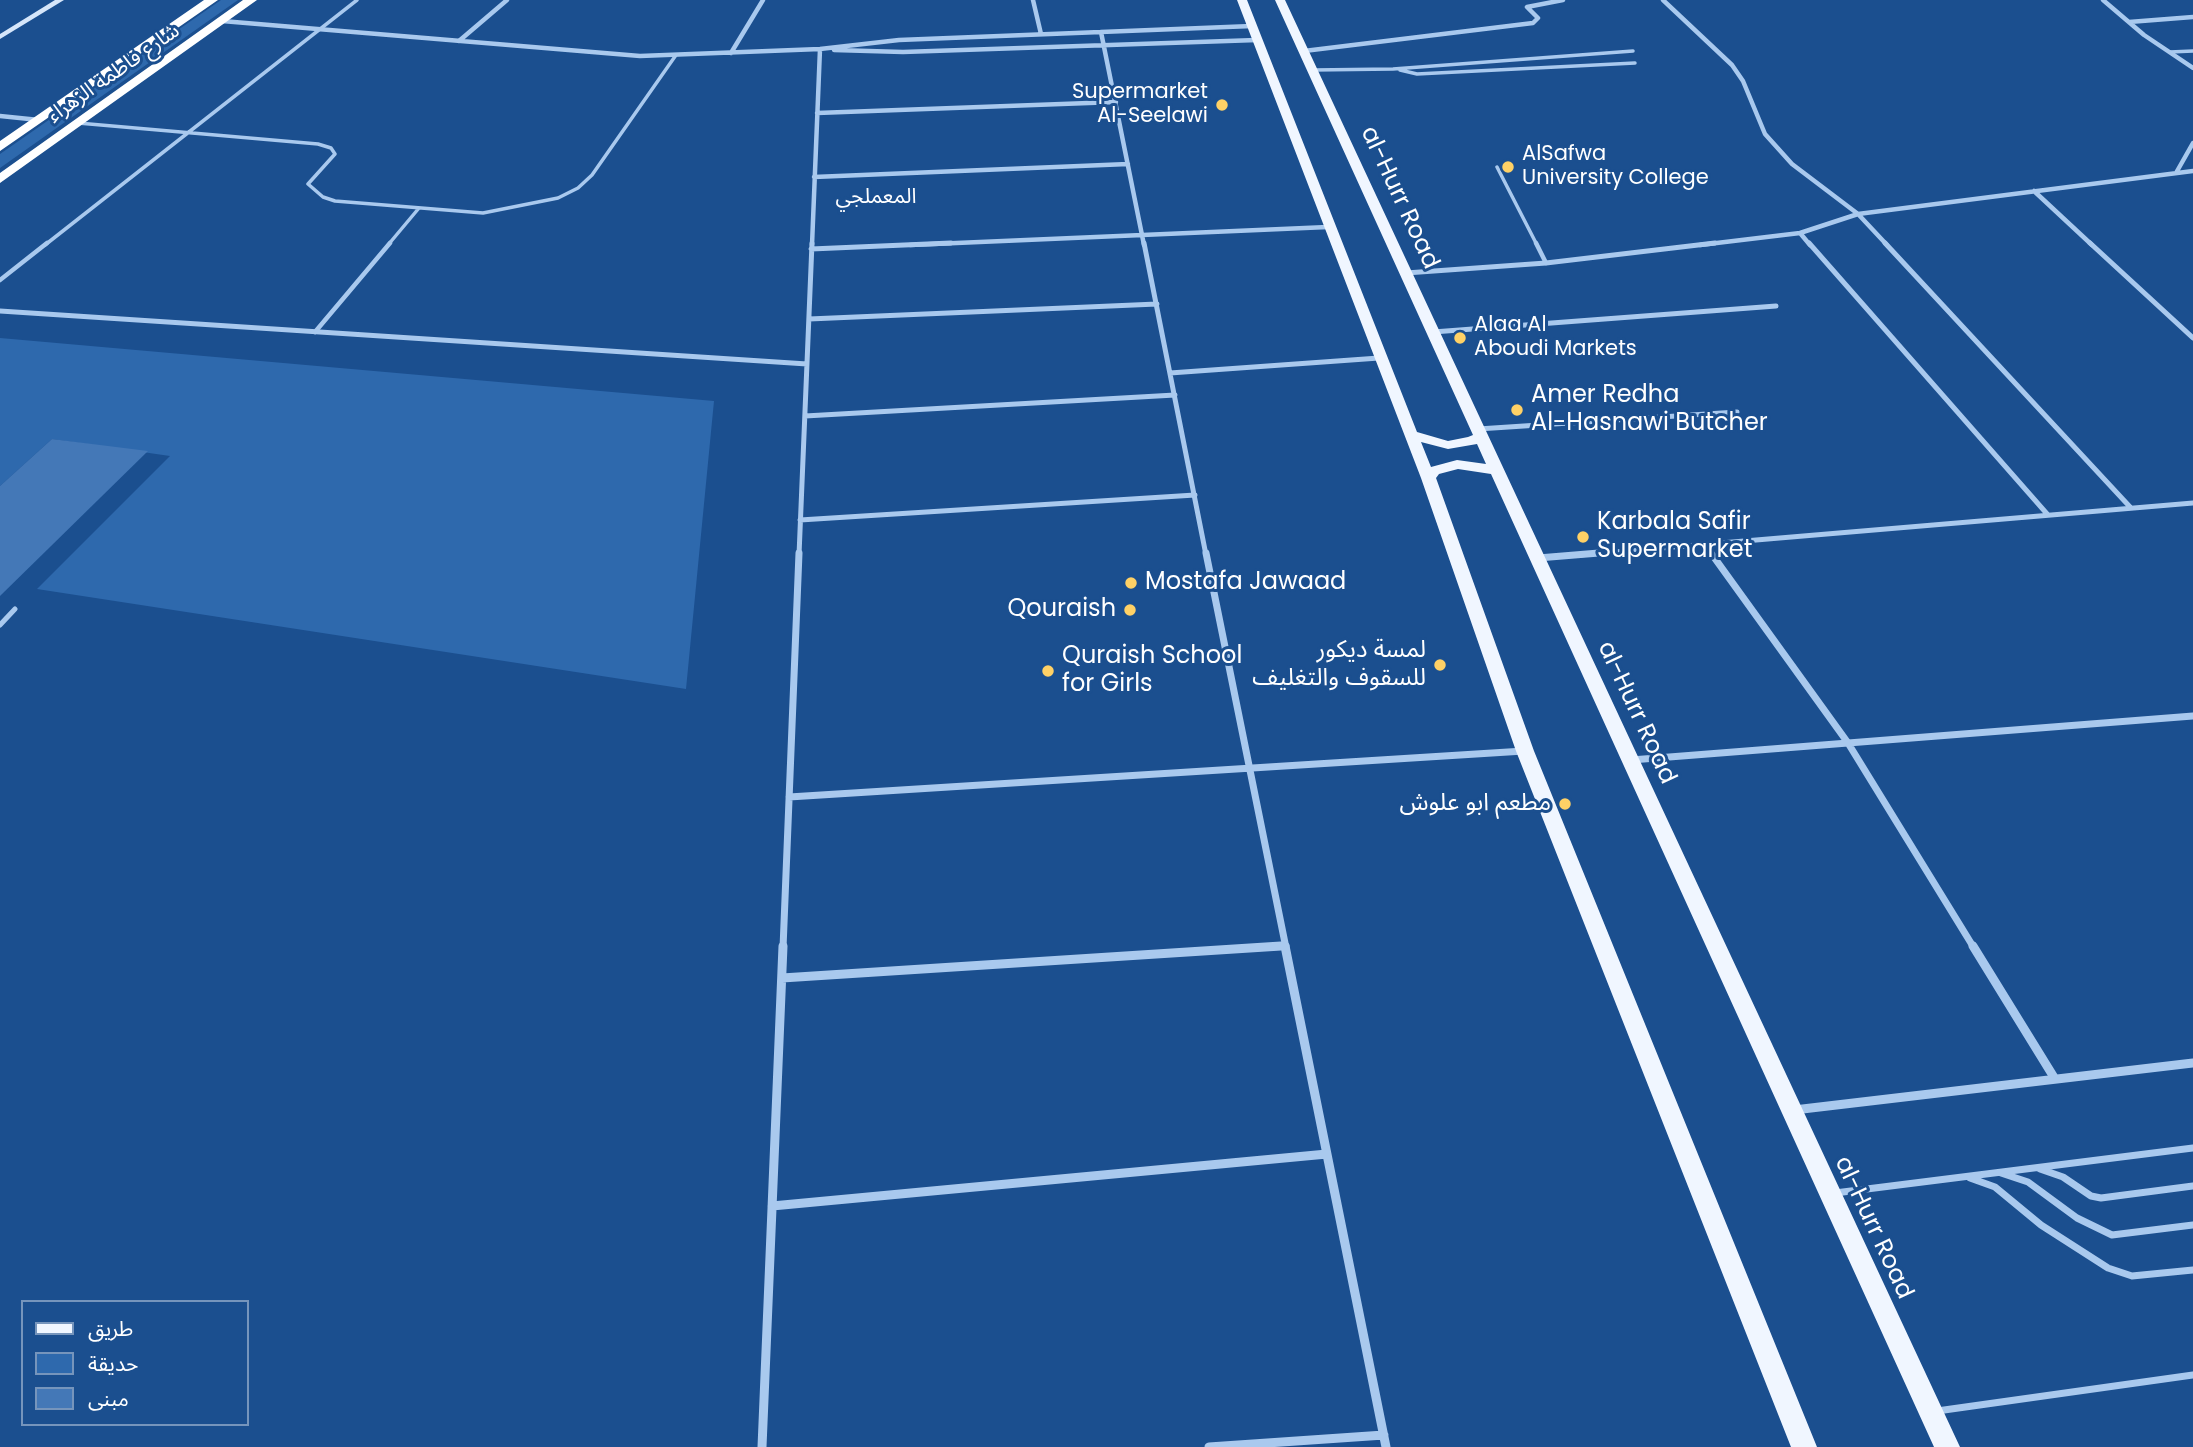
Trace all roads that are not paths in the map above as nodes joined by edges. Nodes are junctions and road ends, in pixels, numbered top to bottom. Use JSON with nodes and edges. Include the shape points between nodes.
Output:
{"nodes":[{"id":1,"x":60,"y":0,"type":"edge"},
{"id":2,"x":212,"y":0,"type":"edge"},
{"id":3,"x":251,"y":0,"type":"edge"},
{"id":4,"x":357,"y":0,"type":"edge"},
{"id":5,"x":508,"y":0,"type":"edge"},
{"id":6,"x":763,"y":0,"type":"edge"},
{"id":7,"x":1033,"y":0,"type":"edge"},
{"id":8,"x":1242,"y":0,"type":"edge"},
{"id":9,"x":1280,"y":0,"type":"edge"},
{"id":10,"x":1563,"y":0,"type":"edge"},
{"id":11,"x":1663,"y":0,"type":"edge"},
{"id":12,"x":2103,"y":0,"type":"edge"},
{"id":13,"x":2193,"y":17,"type":"edge"},
{"id":14,"x":222,"y":21,"type":"junction"},
{"id":15,"x":2129,"y":22,"type":"junction"},
{"id":16,"x":320,"y":29,"type":"junction"},
{"id":17,"x":1101,"y":32,"type":"junction"},
{"id":18,"x":1254,"y":33,"type":"junction"},
{"id":19,"x":1041,"y":34,"type":"junction"},
{"id":20,"x":0,"y":37,"type":"edge"},
{"id":21,"x":458,"y":41,"type":"junction"},
{"id":22,"x":1104,"y":45,"type":"junction"},
{"id":23,"x":820,"y":49,"type":"junction"},
{"id":24,"x":1304,"y":51,"type":"junction"},
{"id":25,"x":1633,"y":51,"type":"dead end"},
{"id":26,"x":2193,"y":51,"type":"edge"},
{"id":27,"x":2170,"y":52,"type":"junction"},
{"id":28,"x":731,"y":53,"type":"junction"},
{"id":29,"x":676,"y":55,"type":"junction"},
{"id":30,"x":1635,"y":63,"type":"dead end"},
{"id":31,"x":2193,"y":68,"type":"edge"},
{"id":32,"x":1394,"y":69,"type":"junction"},
{"id":33,"x":1313,"y":71,"type":"junction"},
{"id":34,"x":1116,"y":102,"type":"junction"},
{"id":35,"x":817,"y":114,"type":"junction"},
{"id":36,"x":0,"y":116,"type":"edge"},
{"id":37,"x":39,"y":120,"type":"junction"},
{"id":38,"x":78,"y":123,"type":"junction"},
{"id":39,"x":188,"y":133,"type":"junction"},
{"id":40,"x":2193,"y":143,"type":"edge"},
{"id":41,"x":0,"y":147,"type":"edge"},
{"id":42,"x":1128,"y":164,"type":"junction"},
{"id":43,"x":1497,"y":167,"type":"dead end"},
{"id":44,"x":2193,"y":171,"type":"edge"},
{"id":45,"x":2176,"y":173,"type":"junction"},
{"id":46,"x":814,"y":177,"type":"junction"},
{"id":47,"x":0,"y":179,"type":"edge"},
{"id":48,"x":2034,"y":191,"type":"junction"},
{"id":49,"x":419,"y":208,"type":"junction"},
{"id":50,"x":1858,"y":214,"type":"junction"},
{"id":51,"x":1328,"y":227,"type":"junction"},
{"id":52,"x":1800,"y":233,"type":"junction"},
{"id":53,"x":1142,"y":234,"type":"junction"},
{"id":54,"x":811,"y":249,"type":"junction"},
{"id":55,"x":1546,"y":263,"type":"junction"},
{"id":56,"x":1406,"y":273,"type":"junction"},
{"id":57,"x":0,"y":280,"type":"edge"},
{"id":58,"x":1157,"y":304,"type":"junction"},
{"id":59,"x":1776,"y":306,"type":"dead end"},
{"id":60,"x":0,"y":311,"type":"edge"},
{"id":61,"x":808,"y":319,"type":"junction"},
{"id":62,"x":316,"y":332,"type":"junction"},
{"id":63,"x":1433,"y":332,"type":"junction"},
{"id":64,"x":2193,"y":338,"type":"edge"},
{"id":65,"x":1379,"y":358,"type":"junction"},
{"id":66,"x":807,"y":364,"type":"junction"},
{"id":67,"x":1170,"y":373,"type":"junction"},
{"id":68,"x":1175,"y":395,"type":"junction"},
{"id":69,"x":1737,"y":411,"type":"dead end"},
{"id":70,"x":804,"y":416,"type":"junction"},
{"id":71,"x":1480,"y":433,"type":"junction"},
{"id":72,"x":1410,"y":434,"type":"junction"},
{"id":73,"x":1497,"y":470,"type":"junction"},
{"id":74,"x":1428,"y":478,"type":"junction"},
{"id":75,"x":1195,"y":495,"type":"junction"},
{"id":76,"x":2193,"y":503,"type":"edge"},
{"id":77,"x":2131,"y":508,"type":"junction"},
{"id":78,"x":2048,"y":515,"type":"junction"},
{"id":79,"x":800,"y":520,"type":"junction"},
{"id":80,"x":1705,"y":544,"type":"junction"},
{"id":81,"x":1537,"y":558,"type":"junction"},
{"id":82,"x":15,"y":609,"type":"dead end"},
{"id":83,"x":0,"y":625,"type":"edge"},
{"id":84,"x":2193,"y":716,"type":"edge"},
{"id":85,"x":1848,"y":743,"type":"junction"},
{"id":86,"x":1525,"y":751,"type":"junction"},
{"id":87,"x":1630,"y":760,"type":"junction"},
{"id":88,"x":1250,"y":767,"type":"junction"},
{"id":89,"x":789,"y":797,"type":"junction"},
{"id":90,"x":1286,"y":946,"type":"junction"},
{"id":91,"x":782,"y":978,"type":"junction"},
{"id":92,"x":2193,"y":1063,"type":"edge"},
{"id":93,"x":2055,"y":1080,"type":"junction"},
{"id":94,"x":1792,"y":1111,"type":"junction"},
{"id":95,"x":2193,"y":1148,"type":"edge"},
{"id":96,"x":1327,"y":1154,"type":"junction"},
{"id":97,"x":2034,"y":1168,"type":"junction"},
{"id":98,"x":1996,"y":1172,"type":"junction"},
{"id":99,"x":1962,"y":1176,"type":"junction"},
{"id":100,"x":2193,"y":1186,"type":"edge"},
{"id":101,"x":1830,"y":1194,"type":"junction"},
{"id":102,"x":772,"y":1206,"type":"junction"},
{"id":103,"x":2193,"y":1225,"type":"edge"},
{"id":104,"x":2193,"y":1270,"type":"edge"},
{"id":105,"x":2193,"y":1375,"type":"edge"},
{"id":106,"x":1931,"y":1412,"type":"junction"},
{"id":107,"x":1384,"y":1435,"type":"junction"},
{"id":108,"x":762,"y":1447,"type":"edge"},
{"id":109,"x":1209,"y":1447,"type":"edge"},
{"id":110,"x":1387,"y":1447,"type":"edge"},
{"id":111,"x":1804,"y":1447,"type":"edge"},
{"id":112,"x":1947,"y":1447,"type":"edge"}],
"edges":[{"from":1,"to":20,"type":"street"},
{"from":2,"to":37,"type":"highway","name":"شارع فاطمة الزهراء"},
{"from":3,"to":14,"type":"highway","name":"شارع فاطمة الزهراء"},
{"from":4,"to":16,"type":"lane"},
{"from":5,"to":21,"type":"street"},
{"from":6,"to":28,"type":"street"},
{"from":7,"to":19,"type":"street"},
{"from":8,"to":18,"type":"main road"},
{"from":9,"to":24,"type":"main road","name":"al-Hurr Road"},
{"from":10,"to":24,"type":"street","via":[[1527,7],[1538,18],[1533,23]]},
{"from":11,"to":50,"type":"street","via":[[1732,65],[1744,81],[1766,134],[1792,164]]},
{"from":12,"to":15,"type":"street"},
{"from":13,"to":15,"type":"street"},
{"from":14,"to":16,"type":"street"},
{"from":14,"to":38,"type":"highway","name":"شارع فاطمة الزهراء"},
{"from":15,"to":27,"type":"street"},
{"from":16,"to":21,"type":"street"},
{"from":16,"to":39,"type":"lane"},
{"from":17,"to":18,"type":"street"},
{"from":17,"to":19,"type":"street"},
{"from":17,"to":22,"type":"street"},
{"from":18,"to":22,"type":"street"},
{"from":18,"to":51,"type":"main road"},
{"from":19,"to":23,"type":"street","via":[[899,40]]},
{"from":21,"to":29,"type":"street"},
{"from":22,"to":23,"type":"street","via":[[885,52]]},
{"from":22,"to":34,"type":"street"},
{"from":23,"to":28,"type":"street"},
{"from":23,"to":35,"type":"street"},
{"from":24,"to":33,"type":"main road","name":"al-Hurr Road"},
{"from":25,"to":32,"type":"lane"},
{"from":26,"to":27,"type":"lane"},
{"from":27,"to":31,"type":"street"},
{"from":28,"to":29,"type":"street"},
{"from":29,"to":49,"type":"lane","via":[[592,175],[578,188],[558,198],[483,213]]},
{"from":30,"to":32,"type":"lane","via":[[1417,74]]},
{"from":32,"to":33,"type":"lane"},
{"from":33,"to":56,"type":"main road","name":"al-Hurr Road"},
{"from":34,"to":35,"type":"street"},
{"from":34,"to":42,"type":"street"},
{"from":35,"to":46,"type":"street"},
{"from":36,"to":37,"type":"street"},
{"from":37,"to":41,"type":"highway","name":"شارع فاطمة الزهراء"},
{"from":38,"to":39,"type":"lane"},
{"from":38,"to":47,"type":"highway","name":"شارع فاطمة الزهراء"},
{"from":39,"to":49,"type":"lane","via":[[331,148],[335,154],[308,184],[314,191],[335,201]]},
{"from":39,"to":57,"type":"lane"},
{"from":40,"to":45,"type":"street"},
{"from":42,"to":46,"type":"street"},
{"from":42,"to":53,"type":"street"},
{"from":43,"to":55,"type":"lane"},
{"from":44,"to":45,"type":"street"},
{"from":45,"to":48,"type":"street"},
{"from":46,"to":54,"type":"street"},
{"from":48,"to":50,"type":"street"},
{"from":48,"to":64,"type":"street"},
{"from":49,"to":62,"type":"lane"},
{"from":50,"to":52,"type":"street"},
{"from":50,"to":77,"type":"street"},
{"from":51,"to":53,"type":"street"},
{"from":51,"to":65,"type":"main road"},
{"from":52,"to":55,"type":"street"},
{"from":52,"to":78,"type":"street"},
{"from":53,"to":54,"type":"street"},
{"from":53,"to":58,"type":"street"},
{"from":54,"to":61,"type":"street"},
{"from":55,"to":56,"type":"street"},
{"from":56,"to":63,"type":"main road","name":"al-Hurr Road"},
{"from":58,"to":61,"type":"street"},
{"from":58,"to":67,"type":"street"},
{"from":59,"to":63,"type":"street"},
{"from":60,"to":62,"type":"street"},
{"from":61,"to":66,"type":"street"},
{"from":62,"to":66,"type":"street"},
{"from":63,"to":71,"type":"main road","name":"al-Hurr Road"},
{"from":65,"to":67,"type":"street"},
{"from":65,"to":72,"type":"main road"},
{"from":66,"to":70,"type":"street"},
{"from":67,"to":68,"type":"street"},
{"from":68,"to":70,"type":"street"},
{"from":68,"to":75,"type":"street"},
{"from":69,"to":71,"type":"street"},
{"from":70,"to":79,"type":"street"},
{"from":71,"to":72,"type":"main road","via":[[1472,441],[1448,445]]},
{"from":71,"to":73,"type":"main road","name":"al-Hurr Road"},
{"from":72,"to":74,"type":"main road"},
{"from":73,"to":74,"type":"main road","via":[[1457,464],[1434,471]]},
{"from":73,"to":81,"type":"main road","name":"al-Hurr Road"},
{"from":74,"to":86,"type":"main road"},
{"from":75,"to":79,"type":"street"},
{"from":75,"to":88,"type":"street"},
{"from":76,"to":77,"type":"street"},
{"from":77,"to":78,"type":"street"},
{"from":78,"to":80,"type":"street"},
{"from":79,"to":89,"type":"street"},
{"from":80,"to":81,"type":"street"},
{"from":80,"to":85,"type":"street"},
{"from":81,"to":87,"type":"main road","name":"al-Hurr Road"},
{"from":82,"to":83,"type":"lane"},
{"from":84,"to":85,"type":"street"},
{"from":85,"to":87,"type":"street"},
{"from":85,"to":93,"type":"street"},
{"from":86,"to":88,"type":"street"},
{"from":86,"to":111,"type":"main road"},
{"from":87,"to":94,"type":"main road","name":"al-Hurr Road"},
{"from":88,"to":89,"type":"street"},
{"from":88,"to":90,"type":"street"},
{"from":89,"to":91,"type":"street"},
{"from":90,"to":91,"type":"street"},
{"from":90,"to":96,"type":"street"},
{"from":91,"to":102,"type":"street"},
{"from":92,"to":93,"type":"street"},
{"from":93,"to":94,"type":"street"},
{"from":94,"to":101,"type":"main road","name":"al-Hurr Road"},
{"from":95,"to":97,"type":"lane"},
{"from":96,"to":102,"type":"street"},
{"from":96,"to":107,"type":"street"},
{"from":97,"to":98,"type":"lane"},
{"from":97,"to":100,"type":"lane","via":[[2101,1198]]},
{"from":98,"to":99,"type":"lane"},
{"from":98,"to":103,"type":"lane","via":[[2028,1182],[2077,1218],[2112,1235]]},
{"from":99,"to":101,"type":"lane"},
{"from":99,"to":104,"type":"lane","via":[[1995,1187],[2041,1225],[2108,1268],[2132,1276]]},
{"from":101,"to":106,"type":"main road","name":"al-Hurr Road"},
{"from":102,"to":108,"type":"street"},
{"from":105,"to":106,"type":"lane"},
{"from":106,"to":112,"type":"main road","name":"al-Hurr Road"},
{"from":107,"to":109,"type":"street"},
{"from":107,"to":110,"type":"street"}]}
